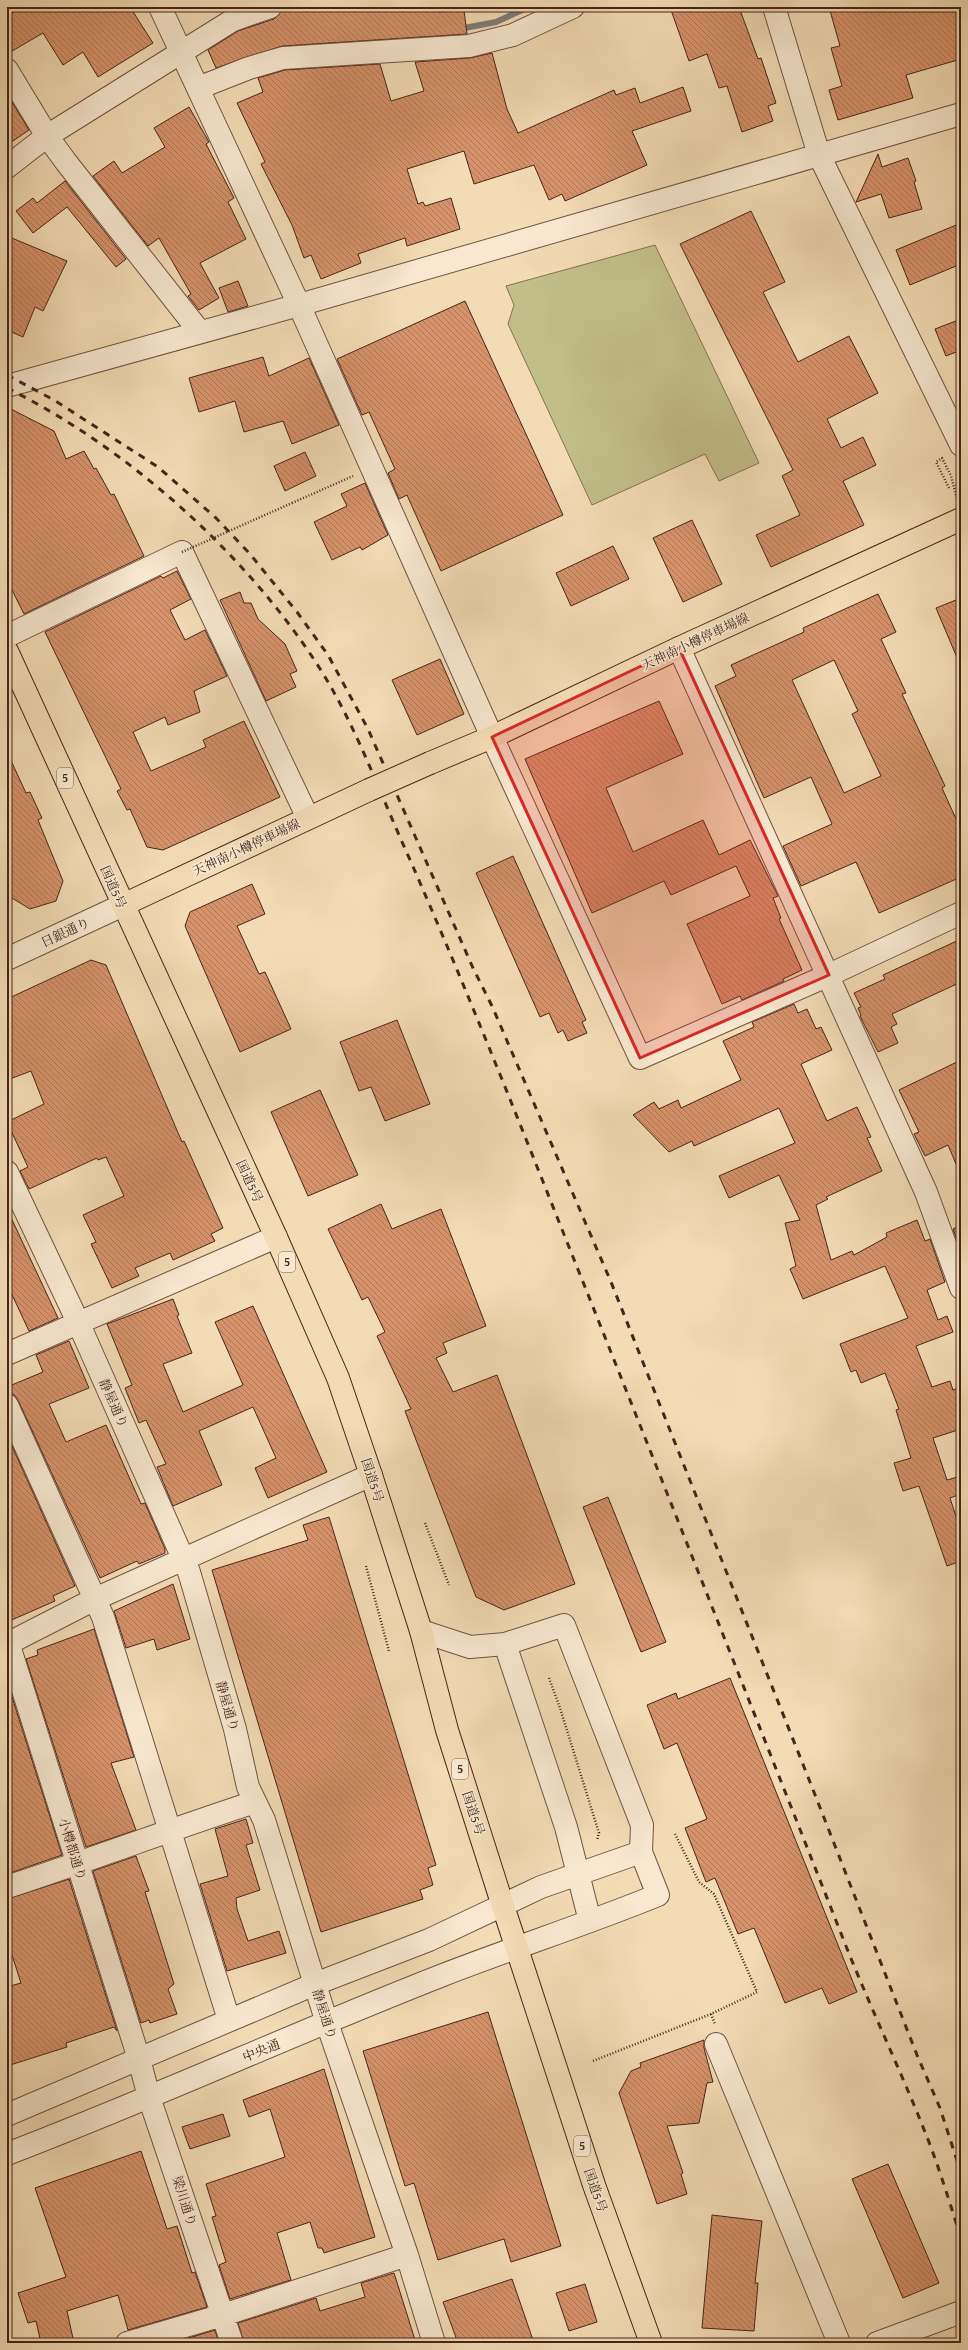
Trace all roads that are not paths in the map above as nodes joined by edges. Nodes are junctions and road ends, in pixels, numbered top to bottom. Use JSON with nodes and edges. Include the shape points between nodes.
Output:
{"nodes":[{"id":1,"x":160,"y":7,"type":"edge"},
{"id":2,"x":270,"y":7,"type":"edge"},
{"id":3,"x":572,"y":7,"type":"edge"},
{"id":4,"x":774,"y":7,"type":"edge"},
{"id":5,"x":180,"y":53,"type":"junction"},
{"id":6,"x":7,"y":70,"type":"edge"},
{"id":7,"x":198,"y":88,"type":"junction"},
{"id":8,"x":961,"y":114,"type":"edge"},
{"id":9,"x":50,"y":140,"type":"junction"},
{"id":10,"x":819,"y":155,"type":"junction"},
{"id":11,"x":7,"y":166,"type":"edge"},
{"id":12,"x":299,"y":305,"type":"junction"},
{"id":13,"x":200,"y":332,"type":"junction"},
{"id":14,"x":7,"y":386,"type":"edge"},
{"id":15,"x":961,"y":445,"type":"edge"},
{"id":16,"x":960,"y":512,"type":"edge"},
{"id":17,"x":7,"y":636,"type":"edge"},
{"id":18,"x":680,"y":648,"type":"junction"},
{"id":19,"x":7,"y":651,"type":"edge"},
{"id":20,"x":492,"y":737,"type":"junction"},
{"id":21,"x":308,"y":818,"type":"junction"},
{"id":22,"x":123,"y":905,"type":"junction"},
{"id":23,"x":961,"y":913,"type":"edge"},
{"id":24,"x":7,"y":958,"type":"edge"},
{"id":25,"x":828,"y":975,"type":"junction"},
{"id":26,"x":7,"y":1172,"type":"edge"},
{"id":27,"x":276,"y":1237,"type":"junction"},
{"id":28,"x":961,"y":1288,"type":"edge"},
{"id":29,"x":78,"y":1322,"type":"junction"},
{"id":30,"x":7,"y":1354,"type":"edge"},
{"id":31,"x":7,"y":1405,"type":"edge"},
{"id":32,"x":371,"y":1474,"type":"junction"},
{"id":33,"x":184,"y":1561,"type":"junction"},
{"id":34,"x":96,"y":1600,"type":"junction"},
{"id":35,"x":421,"y":1631,"type":"junction"},
{"id":36,"x":7,"y":1642,"type":"edge"},
{"id":37,"x":505,"y":1644,"type":"junction"},
{"id":38,"x":255,"y":1802,"type":"junction"},
{"id":39,"x":170,"y":1829,"type":"junction"},
{"id":40,"x":641,"y":1852,"type":"junction"},
{"id":41,"x":78,"y":1864,"type":"junction"},
{"id":42,"x":579,"y":1874,"type":"junction"},
{"id":43,"x":7,"y":1887,"type":"edge"},
{"id":44,"x":503,"y":1906,"type":"junction"},
{"id":45,"x":590,"y":1921,"type":"junction"},
{"id":46,"x":517,"y":1948,"type":"junction"},
{"id":47,"x":315,"y":1984,"type":"junction"},
{"id":48,"x":229,"y":2020,"type":"junction"},
{"id":49,"x":327,"y":2023,"type":"junction"},
{"id":50,"x":715,"y":2034,"type":"road end"},
{"id":51,"x":139,"y":2059,"type":"junction"},
{"id":52,"x":149,"y":2097,"type":"junction"},
{"id":53,"x":7,"y":2115,"type":"edge"},
{"id":54,"x":7,"y":2154,"type":"edge"},
{"id":55,"x":407,"y":2256,"type":"junction"},
{"id":56,"x":956,"y":2314,"type":"edge"},
{"id":57,"x":223,"y":2315,"type":"junction"},
{"id":58,"x":127,"y":2343,"type":"edge"},
{"id":59,"x":232,"y":2343,"type":"edge"},
{"id":60,"x":434,"y":2343,"type":"edge"},
{"id":61,"x":651,"y":2343,"type":"edge"},
{"id":62,"x":839,"y":2343,"type":"edge"},
{"id":63,"x":878,"y":2343,"type":"edge"}],
"edges":[{"from":1,"to":5,"type":"street"},
{"from":2,"to":5,"type":"street","via":[[233,20]]},
{"from":3,"to":7,"type":"street","via":[[513,35],[469,46],[283,58]]},
{"from":4,"to":10,"type":"street"},
{"from":5,"to":7,"type":"street"},
{"from":5,"to":9,"type":"street"},
{"from":6,"to":9,"type":"street"},
{"from":7,"to":12,"type":"street"},
{"from":8,"to":10,"type":"street"},
{"from":9,"to":11,"type":"street"},
{"from":9,"to":13,"type":"street"},
{"from":10,"to":12,"type":"street"},
{"from":10,"to":15,"type":"street"},
{"from":12,"to":13,"type":"street"},
{"from":12,"to":20,"type":"street"},
{"from":13,"to":14,"type":"street"},
{"from":16,"to":18,"type":"main road","name":"天神南小樽停車場線"},
{"from":17,"to":21,"type":"street","via":[[182,552]]},
{"from":18,"to":20,"type":"main road","name":"天神南小樽停車場線"},
{"from":18,"to":25,"type":"street"},
{"from":19,"to":22,"type":"main road","name":"国道5号","number":"5"},
{"from":20,"to":21,"type":"main road","name":"天神南小樽停車場線","bridge":true},
{"from":20,"to":25,"type":"street","via":[[640,1058]]},
{"from":21,"to":22,"type":"main road","name":"天神南小樽停車場線"},
{"from":22,"to":24,"type":"street","name":"日銀通り"},
{"from":22,"to":27,"type":"main road","name":"国道5号","number":"5"},
{"from":23,"to":25,"type":"street"},
{"from":25,"to":28,"type":"street","via":[[926,1192]]},
{"from":26,"to":29,"type":"street","name":"静屋通り"},
{"from":27,"to":29,"type":"street"},
{"from":27,"to":32,"type":"main road","name":"国道5号","number":"5","via":[[338,1378]]},
{"from":29,"to":30,"type":"street"},
{"from":29,"to":33,"type":"street","name":"静屋通り"},
{"from":31,"to":34,"type":"street"},
{"from":32,"to":33,"type":"street"},
{"from":32,"to":35,"type":"main road","name":"国道5号","number":"5"},
{"from":33,"to":34,"type":"street"},
{"from":33,"to":38,"type":"street","name":"静屋通り","via":[[235,1729],[248,1787]]},
{"from":34,"to":36,"type":"street"},
{"from":34,"to":39,"type":"street"},
{"from":35,"to":37,"type":"street","via":[[470,1647]]},
{"from":35,"to":44,"type":"main road","name":"国道5号","number":"5","via":[[447,1730]]},
{"from":36,"to":41,"type":"street","name":"小樽都通り"},
{"from":37,"to":40,"type":"street","via":[[564,1625],[642,1825]]},
{"from":37,"to":42,"type":"street","via":[[566,1827]]},
{"from":38,"to":39,"type":"street"},
{"from":38,"to":47,"type":"street","name":"静屋通り","via":[[264,1820]]},
{"from":39,"to":41,"type":"street"},
{"from":39,"to":48,"type":"street"},
{"from":40,"to":42,"type":"street"},
{"from":40,"to":45,"type":"street","name":"中央通","via":[[658,1895]]},
{"from":41,"to":43,"type":"street"},
{"from":41,"to":51,"type":"street","name":"小樽都通り"},
{"from":42,"to":44,"type":"street","via":[[541,1887]]},
{"from":42,"to":45,"type":"street"},
{"from":44,"to":46,"type":"main road","name":"国道5号","number":"5"},
{"from":44,"to":47,"type":"street","via":[[429,1940]]},
{"from":45,"to":46,"type":"street","name":"中央通"},
{"from":46,"to":49,"type":"street","name":"中央通","via":[[443,1975]]},
{"from":46,"to":61,"type":"main road","name":"国道5号","number":"5","via":[[594,2185]]},
{"from":47,"to":48,"type":"street"},
{"from":47,"to":49,"type":"street","name":"静屋通り"},
{"from":48,"to":51,"type":"street"},
{"from":49,"to":52,"type":"street","name":"中央通"},
{"from":49,"to":55,"type":"street","name":"静屋通り"},
{"from":50,"to":62,"type":"street"},
{"from":51,"to":52,"type":"street","name":"梁川通り"},
{"from":51,"to":53,"type":"street"},
{"from":52,"to":54,"type":"street","name":"中央通","via":[[115,2113]]},
{"from":52,"to":57,"type":"street","name":"梁川通り"},
{"from":55,"to":57,"type":"street"},
{"from":55,"to":60,"type":"street","name":"静屋通り"},
{"from":56,"to":63,"type":"street"},
{"from":57,"to":58,"type":"street"},
{"from":57,"to":59,"type":"street","name":"梁川通り"}]}
